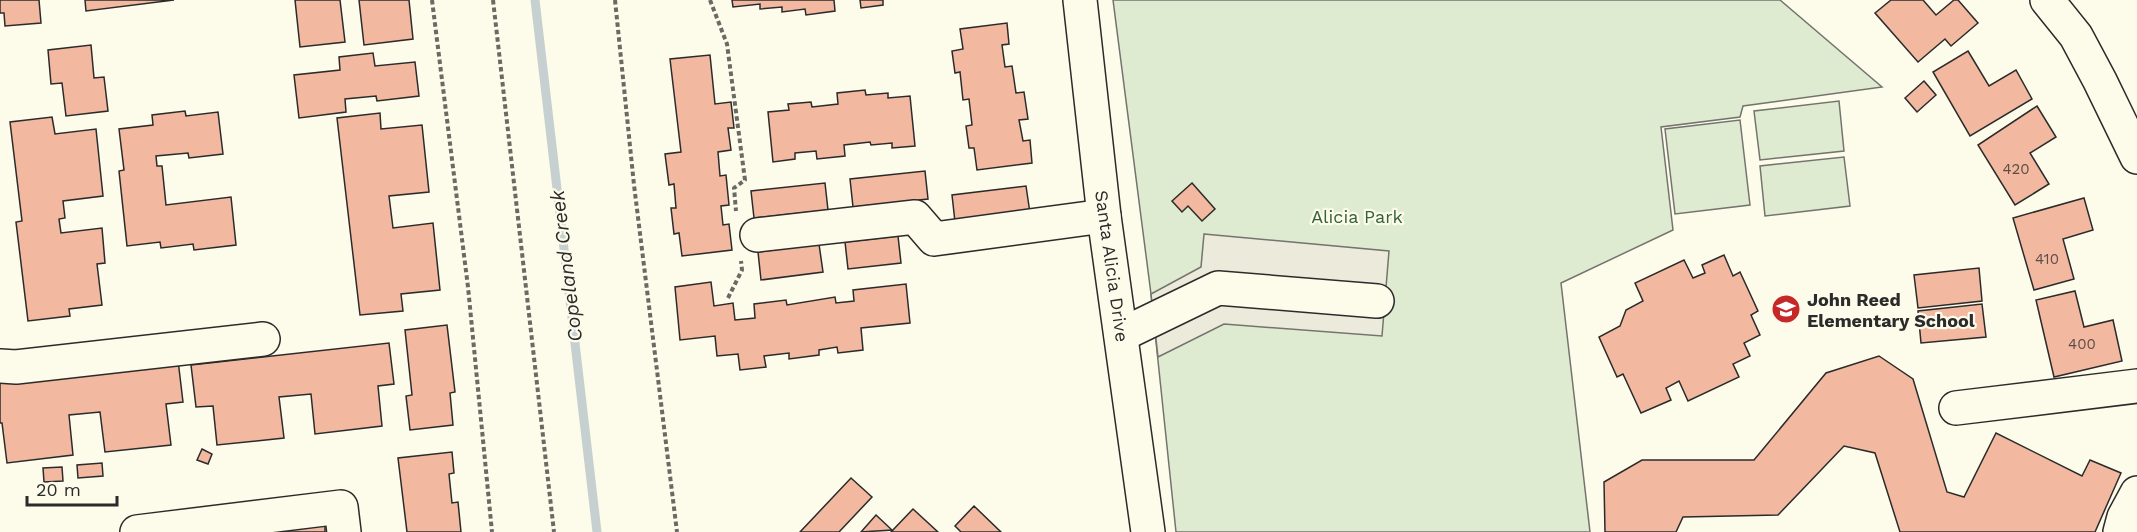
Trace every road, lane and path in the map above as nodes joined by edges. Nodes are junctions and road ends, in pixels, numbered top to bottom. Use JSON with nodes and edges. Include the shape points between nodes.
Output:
{"nodes":[{"id":1,"x":432,"y":0,"type":"edge"},
{"id":2,"x":493,"y":0,"type":"edge"},
{"id":3,"x":615,"y":0,"type":"edge"},
{"id":4,"x":710,"y":0,"type":"edge"},
{"id":5,"x":1080,"y":0,"type":"edge"},
{"id":6,"x":2047,"y":0,"type":"edge"},
{"id":7,"x":2137,"y":157,"type":"edge"},
{"id":8,"x":1104,"y":216,"type":"junction"},
{"id":9,"x":745,"y":235,"type":"junction"},
{"id":10,"x":728,"y":298,"type":"dead end"},
{"id":11,"x":1377,"y":301,"type":"dead end"},
{"id":12,"x":1121,"y":335,"type":"junction"},
{"id":13,"x":263,"y":339,"type":"dead end"},
{"id":14,"x":0,"y":366,"type":"edge"},
{"id":15,"x":2137,"y":386,"type":"edge"},
{"id":16,"x":1956,"y":408,"type":"dead end"},
{"id":17,"x":2137,"y":493,"type":"edge"},
{"id":18,"x":137,"y":532,"type":"edge"},
{"id":19,"x":344,"y":532,"type":"edge"},
{"id":20,"x":492,"y":532,"type":"edge"},
{"id":21,"x":554,"y":532,"type":"edge"},
{"id":22,"x":677,"y":532,"type":"edge"},
{"id":23,"x":1149,"y":532,"type":"edge"},
{"id":24,"x":2120,"y":532,"type":"edge"}],
"edges":[{"from":1,"to":20,"type":"path","via":[[468,287]]},
{"from":2,"to":21,"type":"path"},
{"from":3,"to":22,"type":"path"},
{"from":4,"to":9,"type":"path","via":[[727,44],[745,180],[734,188]]},
{"from":5,"to":8,"type":"street","name":"Santa Alicia Drive"},
{"from":6,"to":7,"type":"street","via":[[2076,36]]},
{"from":8,"to":9,"type":"street","via":[[934,238],[915,217]]},
{"from":8,"to":12,"type":"street","name":"Santa Alicia Drive"},
{"from":9,"to":10,"type":"path","via":[[742,270]]},
{"from":11,"to":12,"type":"street","via":[[1218,288]]},
{"from":12,"to":23,"type":"street","name":"Santa Alicia Drive"},
{"from":13,"to":14,"type":"street"},
{"from":15,"to":16,"type":"street"},
{"from":17,"to":24,"type":"street"},
{"from":18,"to":19,"type":"street","via":[[341,507]]}]}
